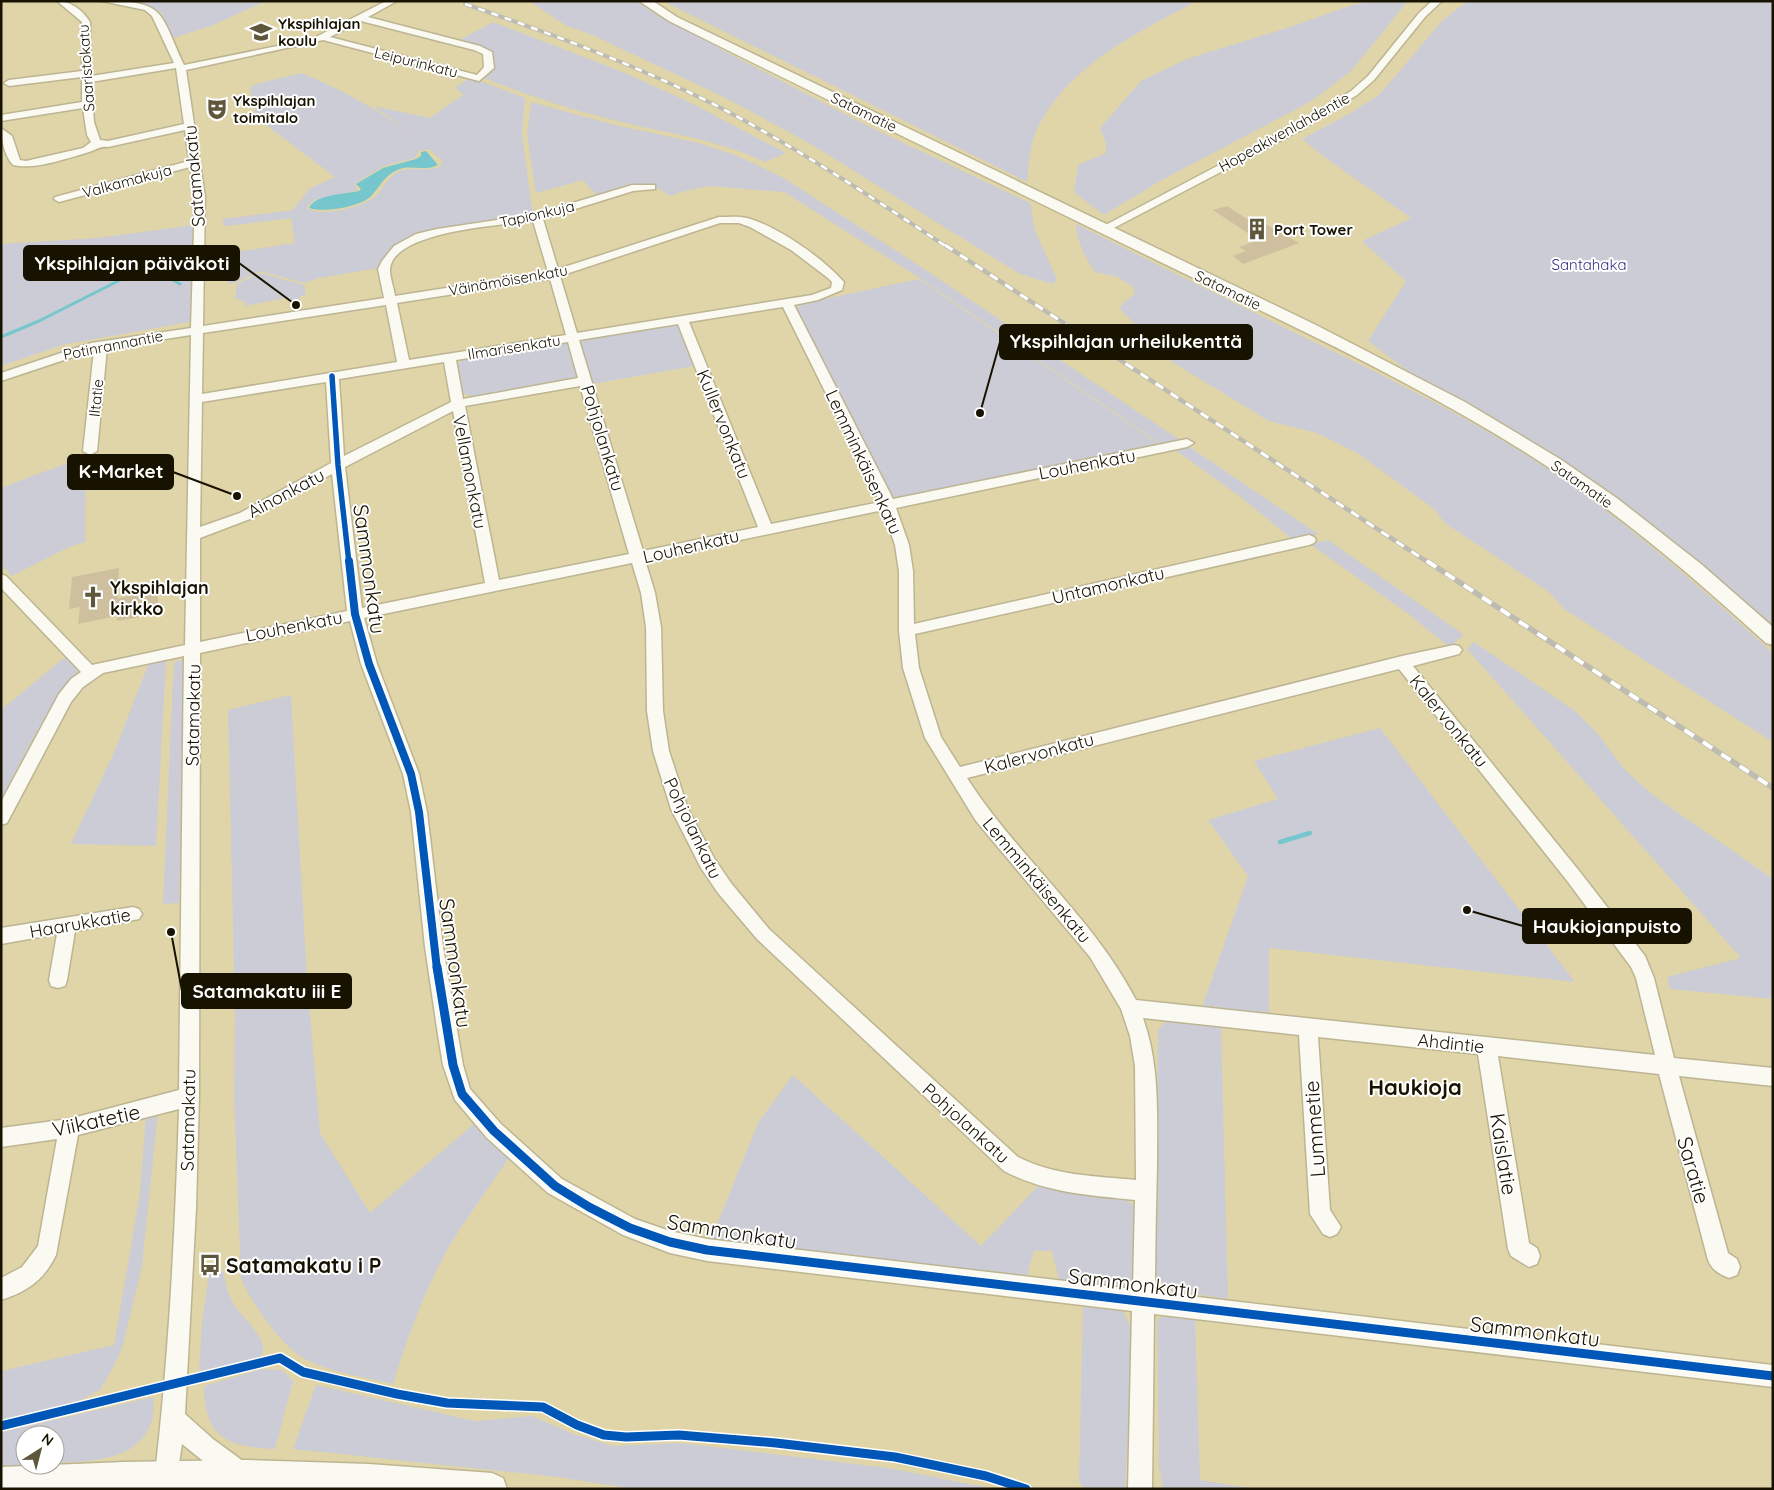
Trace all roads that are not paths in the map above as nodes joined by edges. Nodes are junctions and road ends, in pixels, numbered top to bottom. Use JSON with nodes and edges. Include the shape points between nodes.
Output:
{"nodes":[{"id":1,"x":61,"y":1,"type":"edge"},
{"id":2,"x":106,"y":1,"type":"edge"},
{"id":3,"x":393,"y":1,"type":"edge"},
{"id":4,"x":645,"y":1,"type":"edge"},
{"id":5,"x":1438,"y":1,"type":"edge"},
{"id":6,"x":360,"y":18,"type":"junction"},
{"id":7,"x":324,"y":38,"type":"junction"},
{"id":8,"x":180,"y":67,"type":"junction"},
{"id":9,"x":86,"y":77,"type":"junction"},
{"id":10,"x":9,"y":83,"type":"dead end"},
{"id":11,"x":86,"y":104,"type":"junction"},
{"id":12,"x":1,"y":118,"type":"edge"},
{"id":13,"x":190,"y":126,"type":"junction"},
{"id":14,"x":1,"y":131,"type":"edge"},
{"id":15,"x":97,"y":143,"type":"junction"},
{"id":16,"x":196,"y":162,"type":"junction"},
{"id":17,"x":651,"y":187,"type":"dead end"},
{"id":18,"x":59,"y":199,"type":"dead end"},
{"id":19,"x":537,"y":217,"type":"junction"},
{"id":20,"x":1104,"y":229,"type":"junction"},
{"id":21,"x":553,"y":275,"type":"junction"},
{"id":22,"x":831,"y":293,"type":"joint"},
{"id":23,"x":390,"y":300,"type":"junction"},
{"id":24,"x":787,"y":303,"type":"junction"},
{"id":25,"x":682,"y":319,"type":"junction"},
{"id":26,"x":199,"y":330,"type":"junction"},
{"id":27,"x":573,"y":338,"type":"junction"},
{"id":28,"x":101,"y":345,"type":"junction"},
{"id":29,"x":449,"y":358,"type":"junction"},
{"id":30,"x":404,"y":365,"type":"junction"},
{"id":31,"x":332,"y":376,"type":"junction"},
{"id":32,"x":1,"y":377,"type":"edge"},
{"id":33,"x":585,"y":381,"type":"junction"},
{"id":34,"x":196,"y":399,"type":"junction"},
{"id":35,"x":457,"y":404,"type":"junction"},
{"id":36,"x":1188,"y":443,"type":"dead end"},
{"id":37,"x":90,"y":451,"type":"dead end"},
{"id":38,"x":338,"y":464,"type":"junction"},
{"id":39,"x":888,"y":504,"type":"junction"},
{"id":40,"x":766,"y":529,"type":"junction"},
{"id":41,"x":193,"y":535,"type":"junction"},
{"id":42,"x":1309,"y":540,"type":"dead end"},
{"id":43,"x":638,"y":558,"type":"junction"},
{"id":44,"x":1,"y":578,"type":"edge"},
{"id":45,"x":493,"y":587,"type":"junction"},
{"id":46,"x":355,"y":614,"type":"junction"},
{"id":47,"x":908,"y":631,"type":"junction"},
{"id":48,"x":1773,"y":638,"type":"edge"},
{"id":49,"x":194,"y":647,"type":"junction"},
{"id":50,"x":1454,"y":650,"type":"dead end"},
{"id":51,"x":1402,"y":662,"type":"junction"},
{"id":52,"x":90,"y":672,"type":"junction"},
{"id":53,"x":956,"y":774,"type":"junction"},
{"id":54,"x":1,"y":818,"type":"edge"},
{"id":55,"x":134,"y":914,"type":"dead end"},
{"id":56,"x":67,"y":927,"type":"junction"},
{"id":57,"x":1,"y":936,"type":"edge"},
{"id":58,"x":58,"y":980,"type":"dead end"},
{"id":59,"x":1130,"y":1008,"type":"junction"},
{"id":60,"x":1308,"y":1027,"type":"junction"},
{"id":61,"x":1487,"y":1047,"type":"junction"},
{"id":62,"x":1668,"y":1067,"type":"junction"},
{"id":63,"x":1773,"y":1077,"type":"edge"},
{"id":64,"x":190,"y":1097,"type":"junction"},
{"id":65,"x":69,"y":1128,"type":"junction"},
{"id":66,"x":1,"y":1138,"type":"edge"},
{"id":67,"x":1146,"y":1191,"type":"junction"},
{"id":68,"x":1330,"y":1227,"type":"dead end"},
{"id":69,"x":1529,"y":1256,"type":"dead end"},
{"id":70,"x":1729,"y":1267,"type":"dead end"},
{"id":71,"x":1,"y":1290,"type":"edge"},
{"id":72,"x":1145,"y":1303,"type":"junction"},
{"id":73,"x":1773,"y":1376,"type":"edge"},
{"id":74,"x":173,"y":1419,"type":"junction"},
{"id":75,"x":245,"y":1475,"type":"junction"},
{"id":76,"x":166,"y":1482,"type":"edge"},
{"id":77,"x":1,"y":1483,"type":"edge"},
{"id":78,"x":492,"y":1489,"type":"edge"},
{"id":79,"x":1140,"y":1489,"type":"edge"}],
"edges":[{"from":1,"to":9,"type":"street","name":"Saaristokatu","via":[[86,22]]},
{"from":2,"to":8,"type":"street","name":"Satamakatu","via":[[138,5],[156,14]]},
{"from":3,"to":6,"type":"street"},
{"from":4,"to":20,"type":"main road","name":"Satamatie","via":[[680,23]]},
{"from":5,"to":20,"type":"street","name":"Hopeakivenlahdentie","via":[[1416,21],[1371,78],[1354,93],[1298,128]]},
{"from":6,"to":7,"type":"street"},
{"from":6,"to":7,"type":"street","name":"Leipurinkatu","via":[[486,52],[489,68],[479,78]]},
{"from":7,"to":8,"type":"street","via":[[297,46]]},
{"from":8,"to":9,"type":"street"},
{"from":8,"to":13,"type":"street","name":"Satamakatu"},
{"from":9,"to":10,"type":"street"},
{"from":9,"to":11,"type":"street","name":"Saaristokatu"},
{"from":11,"to":12,"type":"street"},
{"from":11,"to":15,"type":"street","name":"Saaristokatu","via":[[91,135]]},
{"from":13,"to":15,"type":"street","via":[[108,144]]},
{"from":13,"to":16,"type":"street","name":"Satamakatu"},
{"from":14,"to":15,"type":"street","via":[[17,163],[26,164],[86,150]]},
{"from":16,"to":18,"type":"street","name":"Valkamakuja"},
{"from":16,"to":26,"type":"street","name":"Satamakatu","via":[[200,197]]},
{"from":17,"to":19,"type":"street","name":"Tapionkuja","via":[[632,188]]},
{"from":19,"to":21,"type":"street","name":"Pohjolankatu"},
{"from":19,"to":23,"type":"street","name":"Tapionkuja","via":[[421,236],[404,243],[386,262],[384,269]]},
{"from":20,"to":48,"type":"main road","name":"Satamatie","via":[[1416,383],[1512,437],[1562,468],[1656,537]]},
{"from":21,"to":22,"type":"street","name":"Väinämöisenkatu","via":[[709,222],[732,219],[744,220],[764,229],[827,271],[838,282],[836,290]]},
{"from":21,"to":23,"type":"street","name":"Väinämöisenkatu"},
{"from":21,"to":27,"type":"street","name":"Pohjolankatu"},
{"from":22,"to":24,"type":"street","name":"Ilmarisenkatu"},
{"from":23,"to":26,"type":"street","name":"Väinämöisenkatu"},
{"from":23,"to":30,"type":"street"},
{"from":24,"to":25,"type":"street","name":"Ilmarisenkatu"},
{"from":24,"to":39,"type":"street","name":"Lemminkäisenkatu"},
{"from":25,"to":27,"type":"street","name":"Ilmarisenkatu"},
{"from":25,"to":40,"type":"street","name":"Kullervonkatu"},
{"from":26,"to":28,"type":"street","name":"Potinrannantie"},
{"from":26,"to":34,"type":"street","name":"Satamakatu"},
{"from":27,"to":29,"type":"street","name":"Ilmarisenkatu"},
{"from":27,"to":33,"type":"street","name":"Pohjolankatu"},
{"from":28,"to":32,"type":"street","name":"Potinrannantie","via":[[61,355]]},
{"from":28,"to":37,"type":"street","name":"Iltatie"},
{"from":29,"to":30,"type":"street","name":"Ilmarisenkatu"},
{"from":29,"to":35,"type":"street","name":"Vellamonkatu"},
{"from":30,"to":31,"type":"street","name":"Ilmarisenkatu"},
{"from":31,"to":34,"type":"street","name":"Ilmarisenkatu"},
{"from":31,"to":38,"type":"street","name":"Sammonkatu"},
{"from":33,"to":35,"type":"street","name":"Ainonkatu"},
{"from":33,"to":43,"type":"street","name":"Pohjolankatu"},
{"from":34,"to":41,"type":"street","name":"Satamakatu"},
{"from":35,"to":38,"type":"street","name":"Ainonkatu"},
{"from":35,"to":45,"type":"street","name":"Vellamonkatu"},
{"from":36,"to":39,"type":"street","name":"Louhenkatu"},
{"from":38,"to":41,"type":"street","name":"Ainonkatu","via":[[245,516]]},
{"from":38,"to":46,"type":"street","name":"Sammonkatu"},
{"from":39,"to":40,"type":"street","name":"Louhenkatu"},
{"from":39,"to":47,"type":"street","name":"Lemminkäisenkatu","via":[[902,545]]},
{"from":40,"to":43,"type":"street","name":"Louhenkatu"},
{"from":41,"to":49,"type":"street","name":"Satamakatu"},
{"from":42,"to":47,"type":"street","name":"Untamonkatu"},
{"from":43,"to":45,"type":"street","name":"Louhenkatu"},
{"from":43,"to":67,"type":"street","name":"Pohjolankatu","via":[[653,618],[655,720],[663,767],[674,798],[700,850],[735,905],[809,978],[1011,1164],[1025,1173],[1045,1179]]},
{"from":44,"to":52,"type":"street"},
{"from":45,"to":46,"type":"street","name":"Louhenkatu"},
{"from":46,"to":49,"type":"street","name":"Louhenkatu"},
{"from":46,"to":72,"type":"street","name":"Sammonkatu","via":[[369,664],[411,774],[419,812],[434,947],[453,1065],[462,1094],[494,1132],[536,1170],[589,1207],[630,1228],[670,1242],[707,1250]]},
{"from":47,"to":53,"type":"street","name":"Lemminkäisenkatu","via":[[911,668],[922,704],[934,738]]},
{"from":49,"to":52,"type":"street","name":"Louhenkatu","via":[[112,664]]},
{"from":49,"to":64,"type":"street","name":"Satamakatu","via":[[189,899]]},
{"from":50,"to":51,"type":"street"},
{"from":51,"to":53,"type":"street","name":"Kalervonkatu"},
{"from":51,"to":62,"type":"street","name":"Kalervonkatu","via":[[1633,953],[1644,978]]},
{"from":52,"to":54,"type":"street","via":[[65,698]]},
{"from":53,"to":59,"type":"street","name":"Lemminkäisenkatu","via":[[1006,846],[1096,951]]},
{"from":55,"to":56,"type":"street","name":"Haarukkatie"},
{"from":56,"to":57,"type":"street","name":"Haarukkatie"},
{"from":56,"to":58,"type":"street"},
{"from":59,"to":60,"type":"street","name":"Ahdintie"},
{"from":59,"to":67,"type":"street","name":"Lemminkäisenkatu","via":[[1140,1036],[1145,1066]]},
{"from":60,"to":61,"type":"street","name":"Ahdintie"},
{"from":60,"to":68,"type":"street","name":"Lummetie","via":[[1320,1214]]},
{"from":61,"to":62,"type":"street","name":"Ahdintie"},
{"from":61,"to":69,"type":"street","name":"Kaislatie","via":[[1519,1249]]},
{"from":62,"to":63,"type":"street","name":"Ahdintie"},
{"from":62,"to":70,"type":"street","name":"Saratie","via":[[1719,1260]]},
{"from":64,"to":65,"type":"street","name":"Viikatetie"},
{"from":64,"to":74,"type":"street","name":"Satamakatu"},
{"from":65,"to":66,"type":"street","name":"Viikatetie"},
{"from":65,"to":71,"type":"street","via":[[48,1248],[41,1265],[17,1286]]},
{"from":67,"to":72,"type":"street","name":"Lemminkäisenkatu"},
{"from":72,"to":73,"type":"street","name":"Sammonkatu"},
{"from":72,"to":79,"type":"street","name":"Lemminkäisenkatu"},
{"from":74,"to":75,"type":"street","via":[[217,1459]]},
{"from":74,"to":76,"type":"street","name":"Satamakatu"},
{"from":75,"to":76,"type":"main road"},
{"from":75,"to":78,"type":"main road","via":[[411,1480]]},
{"from":76,"to":77,"type":"main road"}]}
